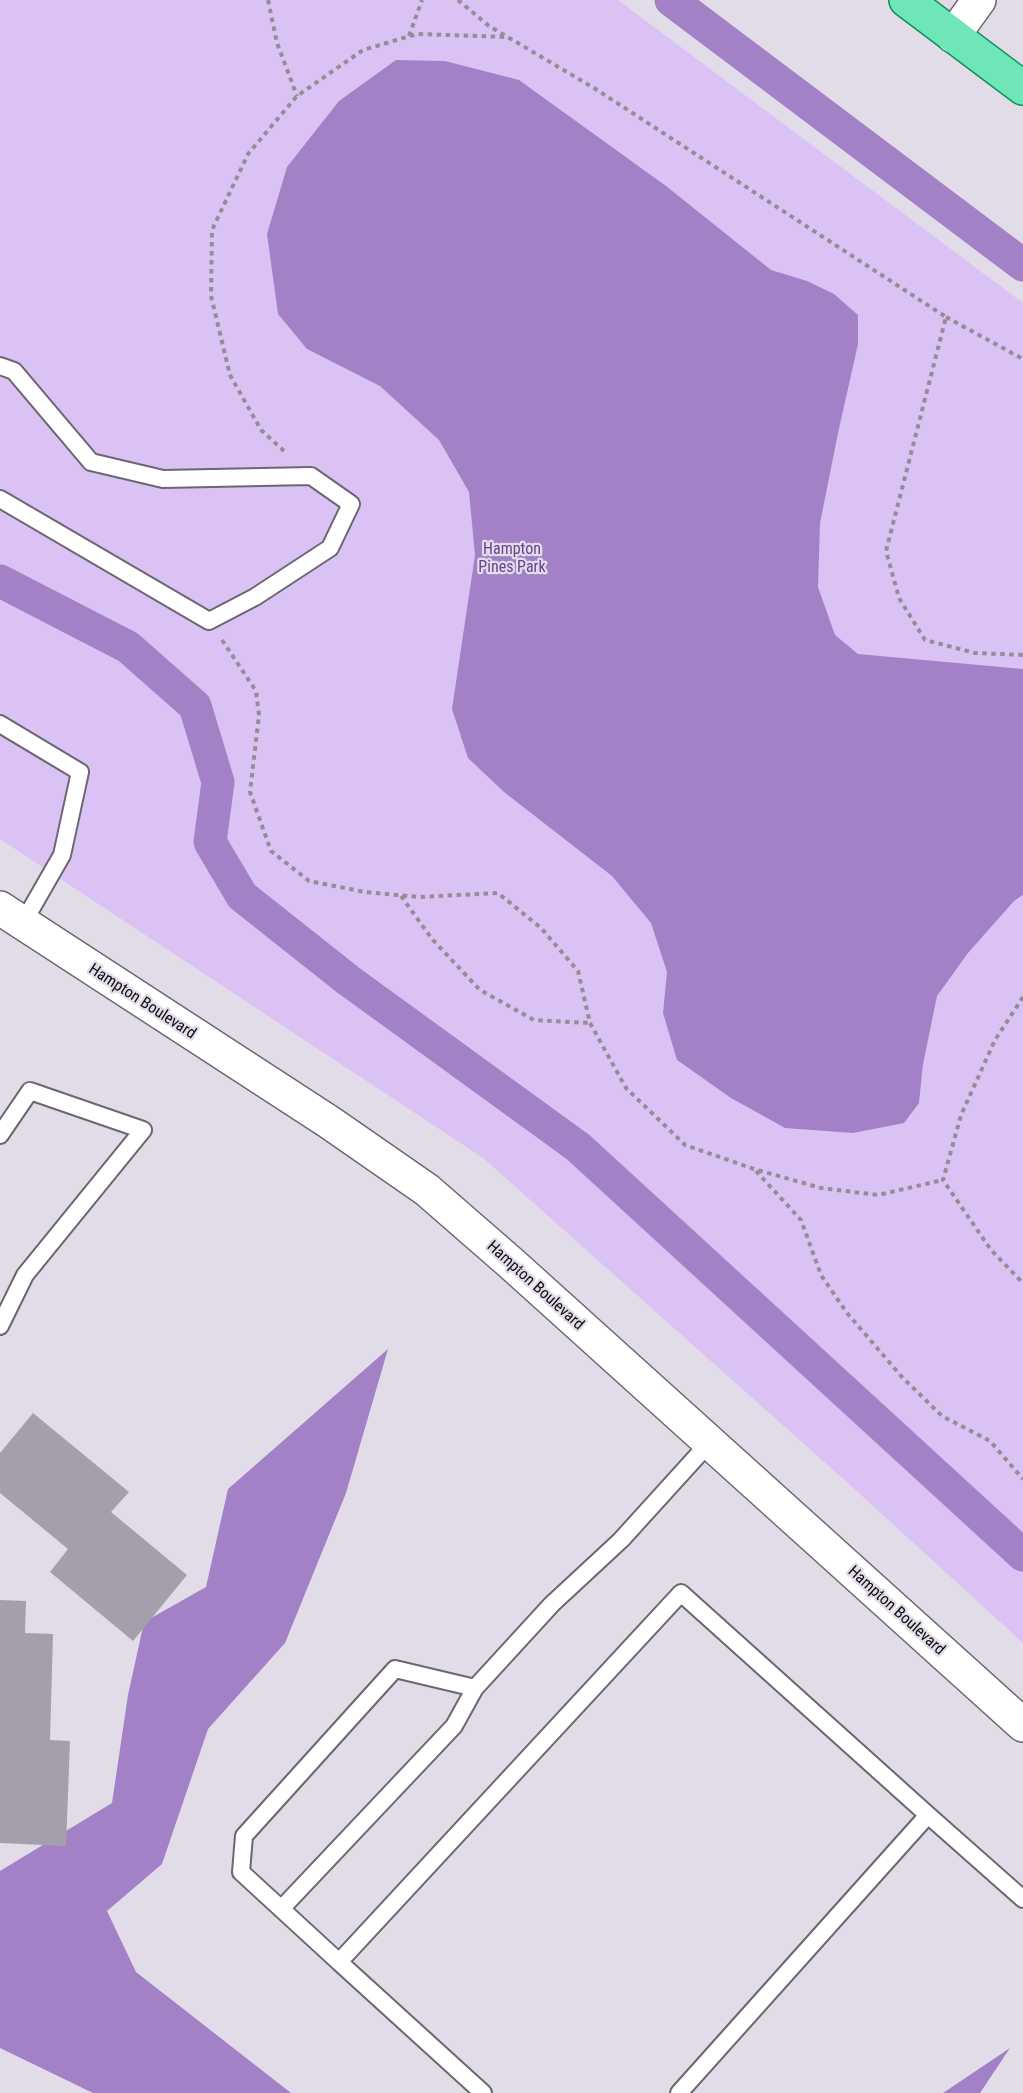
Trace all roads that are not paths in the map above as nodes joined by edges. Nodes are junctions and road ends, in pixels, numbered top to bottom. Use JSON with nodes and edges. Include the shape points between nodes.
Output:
{"nodes":[{"id":1,"x":906,"y":0,"type":"edge"},
{"id":2,"x":979,"y":0,"type":"edge"},
{"id":3,"x":953,"y":36,"type":"junction"},
{"id":4,"x":1023,"y":88,"type":"edge"},
{"id":5,"x":0,"y":366,"type":"edge"},
{"id":6,"x":0,"y":499,"type":"edge"},
{"id":7,"x":0,"y":724,"type":"edge"},
{"id":8,"x":10,"y":921,"type":"edge"},
{"id":9,"x":0,"y":1135,"type":"edge"},
{"id":10,"x":0,"y":1326,"type":"edge"},
{"id":11,"x":709,"y":1443,"type":"junction"},
{"id":12,"x":475,"y":1688,"type":"junction"},
{"id":13,"x":1023,"y":1725,"type":"edge"},
{"id":14,"x":928,"y":1815,"type":"junction"},
{"id":15,"x":1023,"y":1899,"type":"edge"},
{"id":16,"x":281,"y":1909,"type":"junction"},
{"id":17,"x":339,"y":1962,"type":"junction"},
{"id":18,"x":483,"y":2093,"type":"edge"},
{"id":19,"x":679,"y":2093,"type":"edge"}],
"edges":[{"from":1,"to":3,"type":"main road"},
{"from":2,"to":3,"type":"street"},
{"from":3,"to":4,"type":"main road"},
{"from":5,"to":6,"type":"lane","via":[[14,371],[91,462],[163,479],[311,476],[351,504],[330,548],[255,597],[209,621]]},
{"from":7,"to":8,"type":"lane","via":[[80,772],[62,855]]},
{"from":8,"to":11,"type":"street","name":"Hampton Boulevard","via":[[329,1122],[427,1190]]},
{"from":9,"to":10,"type":"lane","via":[[30,1091],[143,1130],[25,1275]]},
{"from":11,"to":12,"type":"lane","via":[[621,1540],[552,1604]]},
{"from":11,"to":13,"type":"street","name":"Hampton Boulevard"},
{"from":12,"to":16,"type":"lane","via":[[454,1726]]},
{"from":12,"to":16,"type":"lane","via":[[395,1669],[244,1836],[241,1872]]},
{"from":14,"to":15,"type":"lane"},
{"from":14,"to":17,"type":"lane","via":[[681,1593]]},
{"from":14,"to":19,"type":"lane"},
{"from":16,"to":17,"type":"lane"},
{"from":17,"to":18,"type":"lane"}]}
